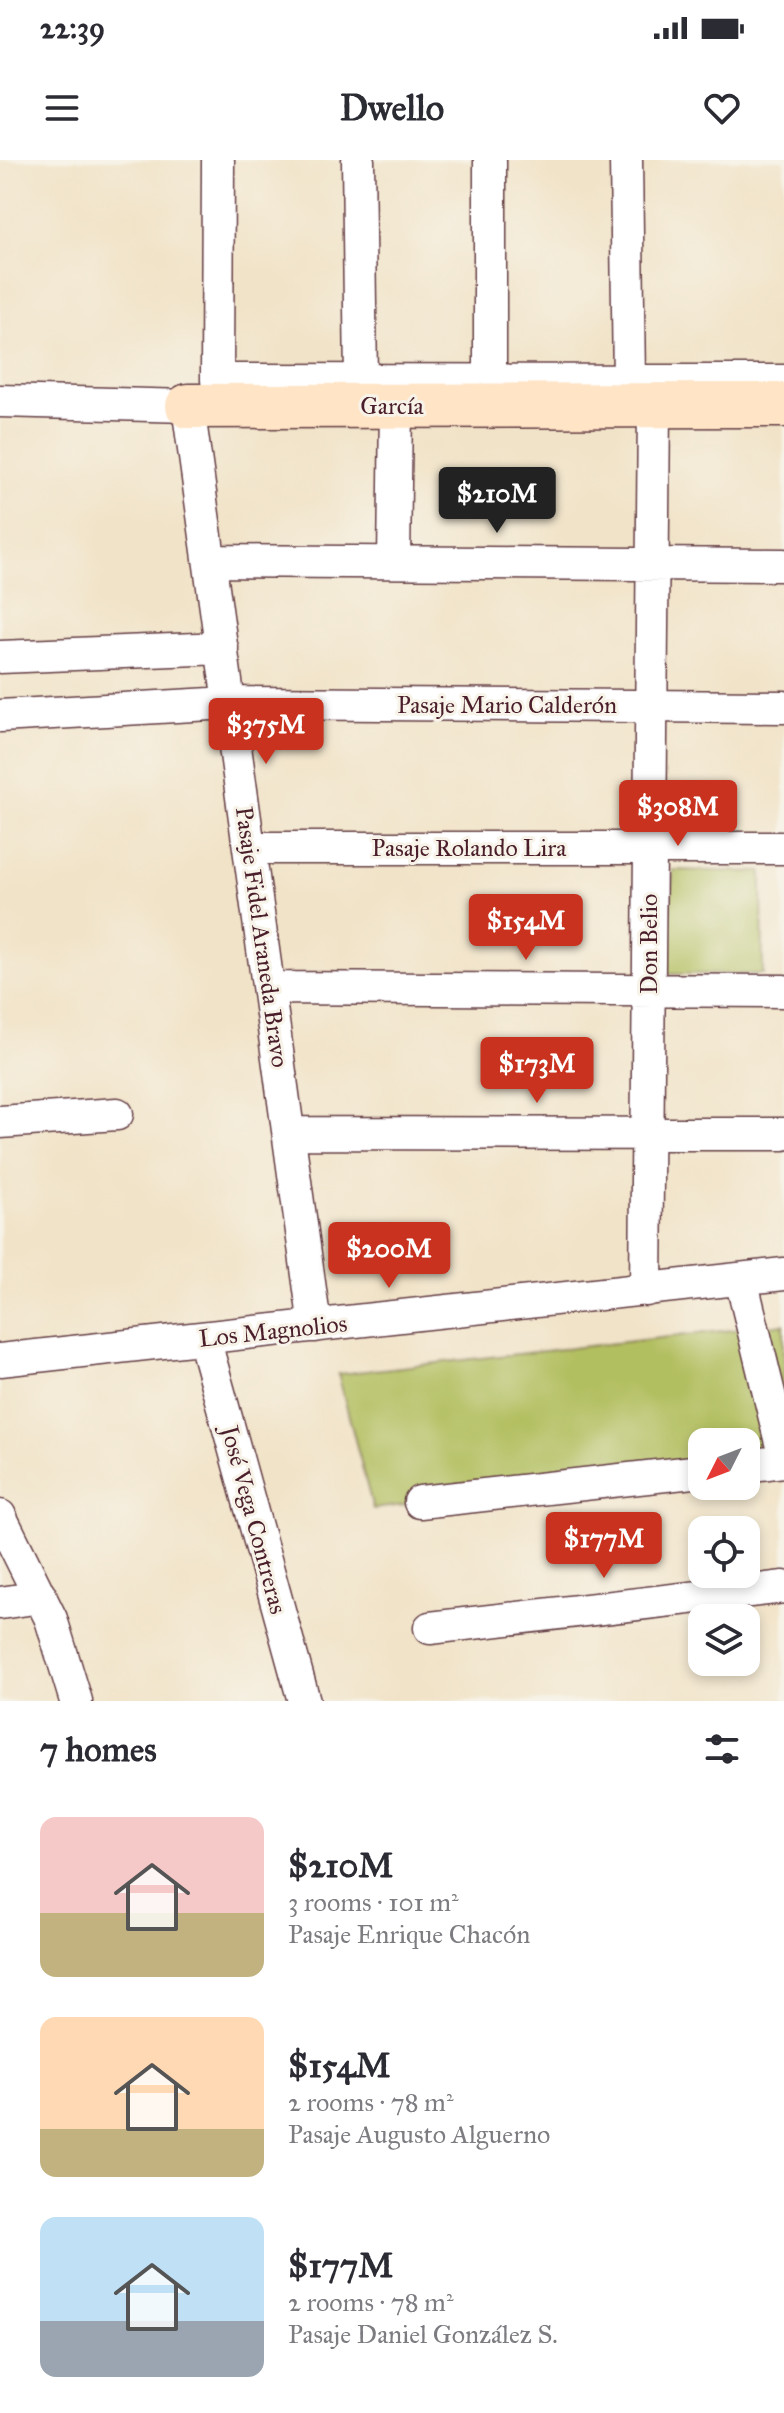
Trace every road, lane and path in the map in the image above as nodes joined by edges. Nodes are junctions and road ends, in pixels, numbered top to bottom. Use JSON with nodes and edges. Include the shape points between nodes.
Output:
{"nodes":[{"id":1,"x":218,"y":160,"type":"edge"},
{"id":2,"x":358,"y":160,"type":"edge"},
{"id":3,"x":490,"y":160,"type":"edge"},
{"id":4,"x":626,"y":160,"type":"edge"},
{"id":5,"x":361,"y":380,"type":"junction"},
{"id":6,"x":490,"y":380,"type":"junction"},
{"id":7,"x":784,"y":381,"type":"edge"},
{"id":8,"x":203,"y":393,"type":"junction"},
{"id":9,"x":641,"y":393,"type":"junction"},
{"id":10,"x":0,"y":401,"type":"edge"},
{"id":11,"x":784,"y":405,"type":"edge"},
{"id":12,"x":396,"y":406,"type":"junction"},
{"id":13,"x":210,"y":561,"type":"junction"},
{"id":14,"x":394,"y":562,"type":"junction"},
{"id":15,"x":652,"y":564,"type":"junction"},
{"id":16,"x":784,"y":565,"type":"edge"},
{"id":17,"x":222,"y":648,"type":"junction"},
{"id":18,"x":0,"y":657,"type":"edge"},
{"id":19,"x":229,"y":703,"type":"junction"},
{"id":20,"x":651,"y":706,"type":"junction"},
{"id":21,"x":784,"y":707,"type":"edge"},
{"id":22,"x":0,"y":716,"type":"edge"},
{"id":23,"x":249,"y":848,"type":"junction"},
{"id":24,"x":650,"y":848,"type":"junction"},
{"id":25,"x":784,"y":848,"type":"edge"},
{"id":26,"x":269,"y":988,"type":"junction"},
{"id":27,"x":649,"y":990,"type":"junction"},
{"id":28,"x":784,"y":991,"type":"edge"},
{"id":29,"x":117,"y":1114,"type":"dead end"},
{"id":30,"x":0,"y":1122,"type":"edge"},
{"id":31,"x":289,"y":1133,"type":"junction"},
{"id":32,"x":647,"y":1133,"type":"junction"},
{"id":33,"x":784,"y":1134,"type":"edge"},
{"id":34,"x":784,"y":1274,"type":"edge"},
{"id":35,"x":741,"y":1279,"type":"junction"},
{"id":36,"x":646,"y":1290,"type":"junction"},
{"id":37,"x":315,"y":1326,"type":"junction"},
{"id":38,"x":204,"y":1338,"type":"junction"},
{"id":39,"x":0,"y":1360,"type":"edge"},
{"id":40,"x":784,"y":1455,"type":"edge"},
{"id":41,"x":784,"y":1461,"type":"edge"},
{"id":42,"x":760,"y":1464,"type":"edge"},
{"id":43,"x":688,"y":1473,"type":"edge"},
{"id":44,"x":420,"y":1502,"type":"dead end"},
{"id":45,"x":0,"y":1516,"type":"edge"},
{"id":46,"x":784,"y":1587,"type":"edge"},
{"id":47,"x":41,"y":1597,"type":"junction"},
{"id":48,"x":0,"y":1603,"type":"edge"},
{"id":49,"x":430,"y":1628,"type":"dead end"},
{"id":50,"x":76,"y":1701,"type":"edge"},
{"id":51,"x":304,"y":1701,"type":"edge"}],
"edges":[{"from":1,"to":8,"type":"street","name":"Pasaje Fidel Araneda Bravo"},
{"from":2,"to":5,"type":"street"},
{"from":3,"to":6,"type":"street"},
{"from":4,"to":9,"type":"street","name":"Don Belio"},
{"from":5,"to":6,"type":"street","name":"García"},
{"from":5,"to":8,"type":"street","name":"García"},
{"from":6,"to":9,"type":"street","name":"García"},
{"from":7,"to":9,"type":"street","name":"García"},
{"from":8,"to":10,"type":"street","name":"García"},
{"from":8,"to":12,"type":"street","name":"García"},
{"from":8,"to":13,"type":"street","name":"Pasaje Fidel Araneda Bravo"},
{"from":9,"to":11,"type":"street","name":"García"},
{"from":9,"to":12,"type":"street","name":"García"},
{"from":9,"to":15,"type":"street","name":"Don Belio"},
{"from":12,"to":14,"type":"street"},
{"from":13,"to":14,"type":"street"},
{"from":13,"to":17,"type":"street","name":"Pasaje Fidel Araneda Bravo"},
{"from":14,"to":15,"type":"street"},
{"from":15,"to":16,"type":"street"},
{"from":15,"to":20,"type":"street","name":"Don Belio"},
{"from":17,"to":18,"type":"street"},
{"from":17,"to":19,"type":"street","name":"Pasaje Fidel Araneda Bravo"},
{"from":19,"to":20,"type":"street","name":"Pasaje Mario Calderón"},
{"from":19,"to":22,"type":"street","name":"Pasaje Mario Calderón"},
{"from":19,"to":23,"type":"street","name":"Pasaje Fidel Araneda Bravo"},
{"from":20,"to":21,"type":"street","name":"Pasaje Mario Calderón"},
{"from":20,"to":24,"type":"street","name":"Don Belio"},
{"from":23,"to":24,"type":"street","name":"Pasaje Rolando Lira"},
{"from":23,"to":26,"type":"street","name":"Pasaje Fidel Araneda Bravo"},
{"from":24,"to":25,"type":"street","name":"Pasaje Rolando Lira"},
{"from":24,"to":27,"type":"street","name":"Don Belio"},
{"from":26,"to":27,"type":"street"},
{"from":26,"to":31,"type":"street","name":"Pasaje Fidel Araneda Bravo"},
{"from":27,"to":28,"type":"street"},
{"from":27,"to":32,"type":"street","name":"Don Belio"},
{"from":29,"to":30,"type":"street"},
{"from":31,"to":32,"type":"street"},
{"from":31,"to":37,"type":"street","name":"Pasaje Fidel Araneda Bravo"},
{"from":32,"to":33,"type":"street"},
{"from":32,"to":36,"type":"street","name":"Don Belio"},
{"from":34,"to":35,"type":"street","name":"Los Magnolios"},
{"from":35,"to":36,"type":"street","name":"Los Magnolios"},
{"from":35,"to":40,"type":"street"},
{"from":36,"to":37,"type":"street","name":"Los Magnolios"},
{"from":37,"to":38,"type":"street","name":"Los Magnolios"},
{"from":38,"to":39,"type":"street","name":"Los Magnolios"},
{"from":38,"to":51,"type":"street","name":"José Vega Contreras"},
{"from":41,"to":42,"type":"street"},
{"from":43,"to":44,"type":"street"},
{"from":45,"to":47,"type":"street"},
{"from":46,"to":49,"type":"street"},
{"from":47,"to":48,"type":"street"},
{"from":47,"to":50,"type":"street"}]}
